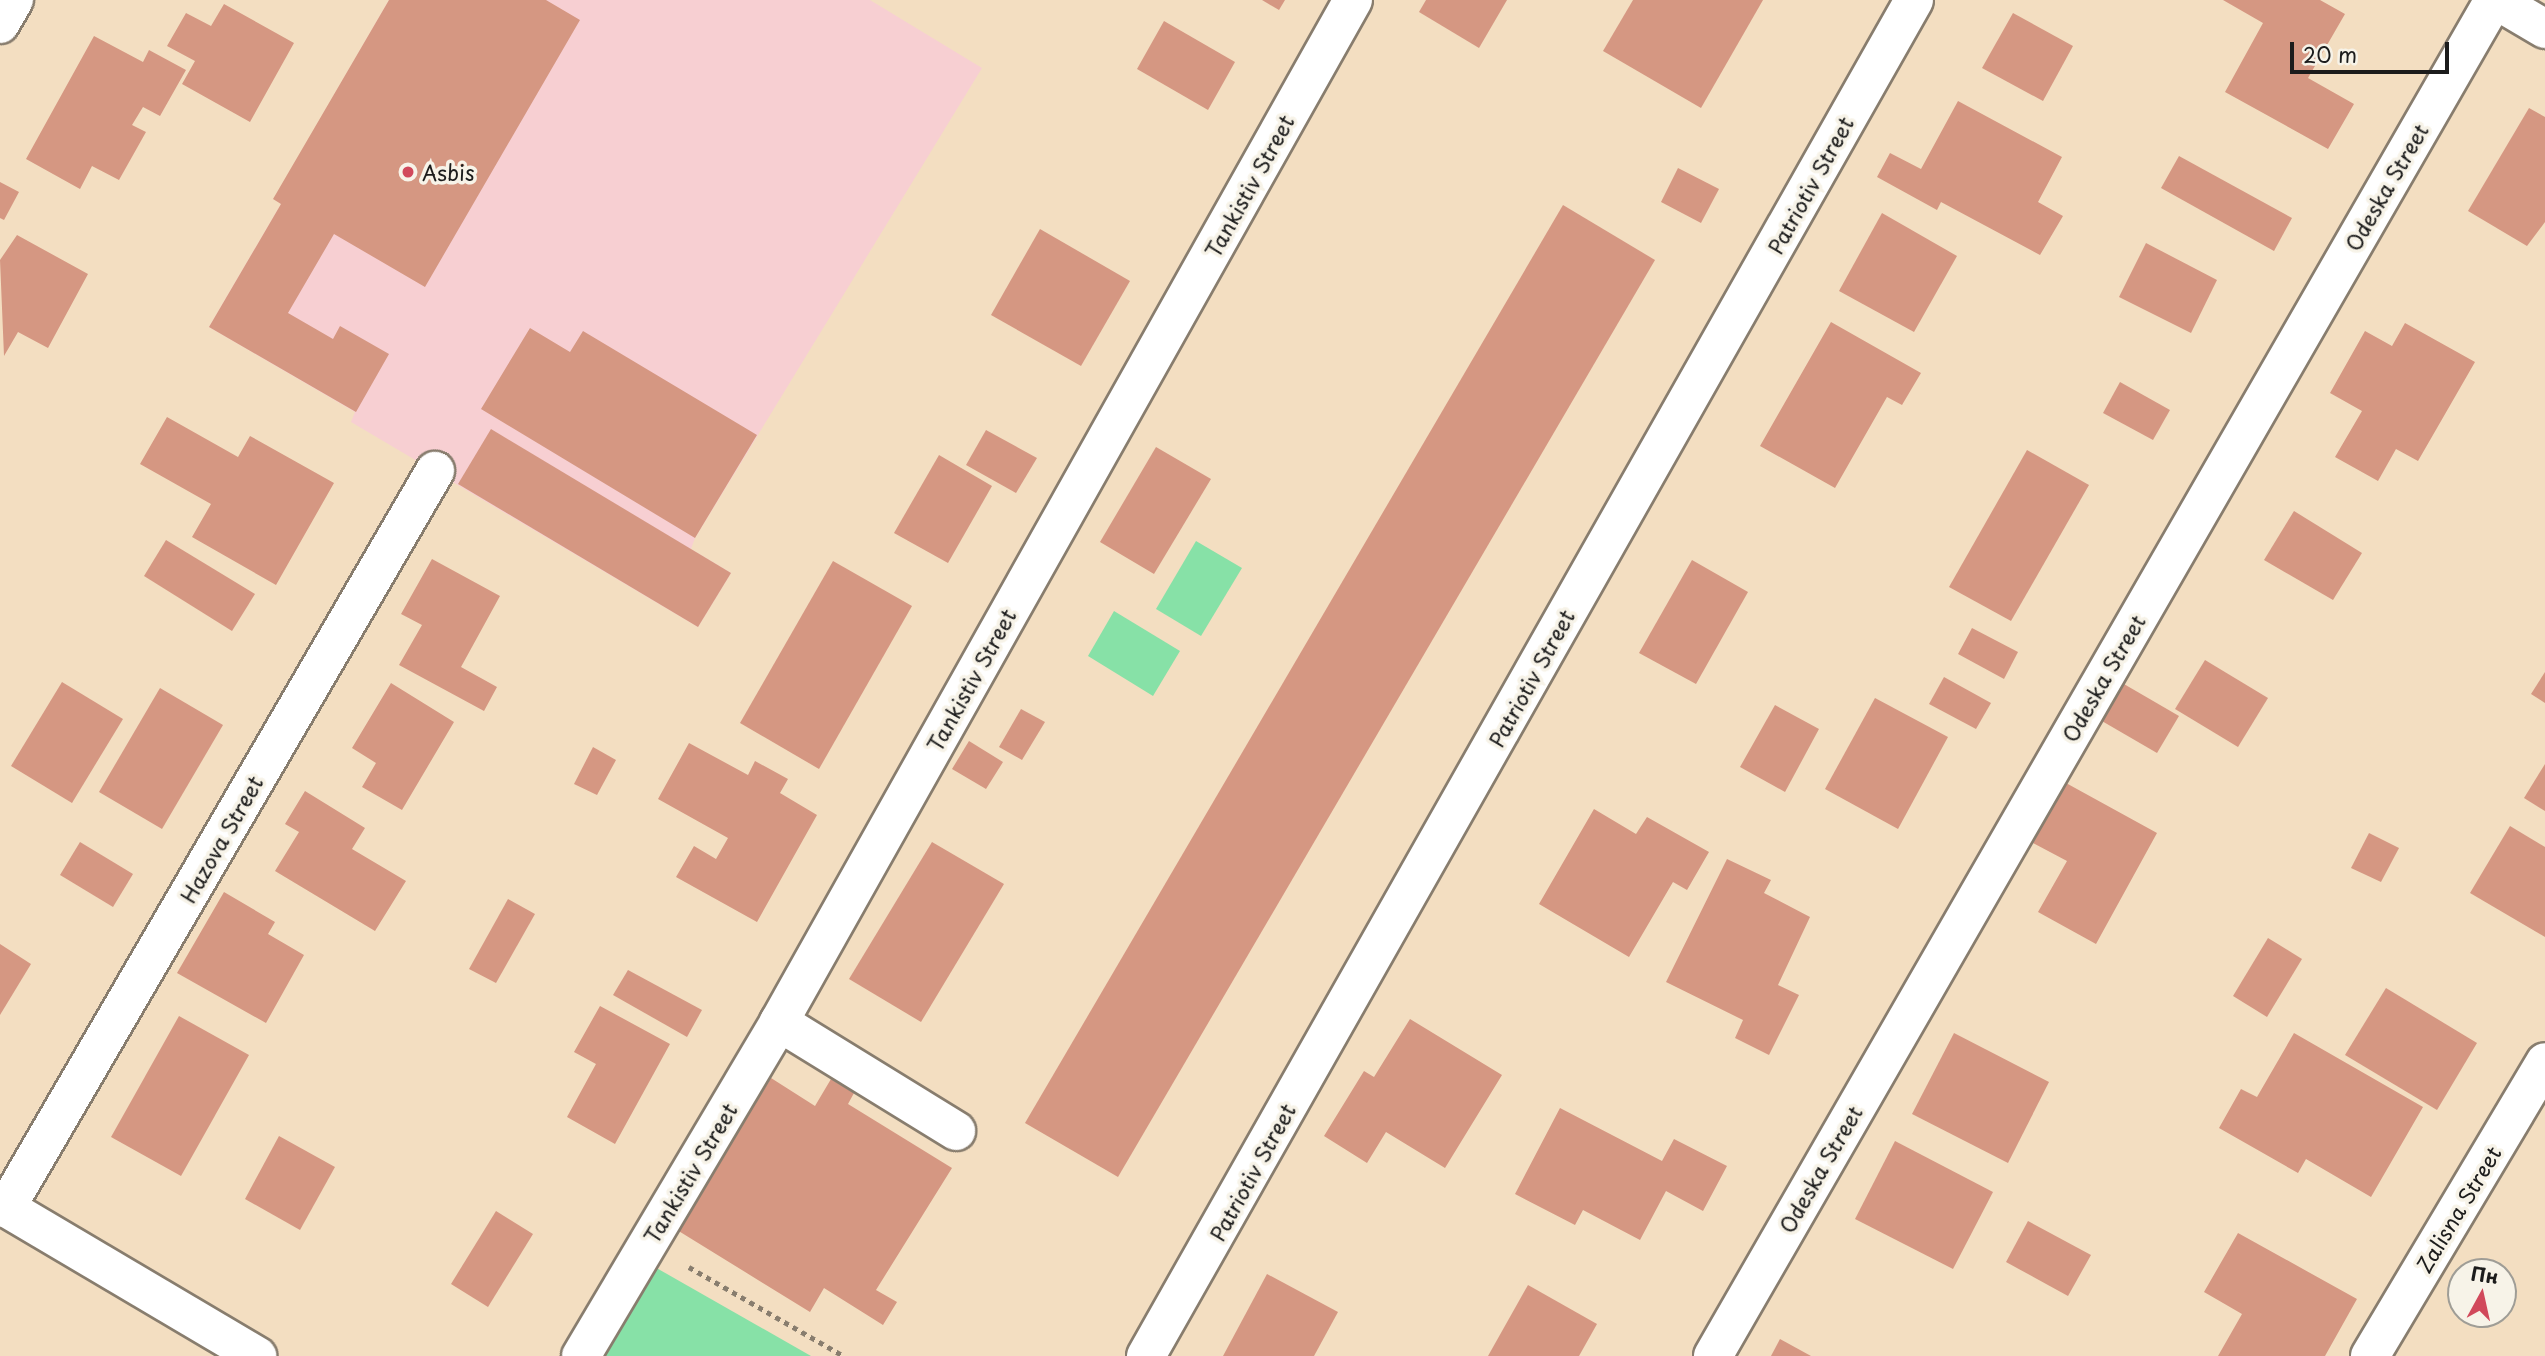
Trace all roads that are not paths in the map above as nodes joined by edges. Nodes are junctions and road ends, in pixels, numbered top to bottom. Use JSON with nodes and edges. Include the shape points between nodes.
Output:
{"nodes":[{"id":1,"x":14,"y":0,"type":"edge"},
{"id":2,"x":1353,"y":0,"type":"edge"},
{"id":3,"x":1914,"y":0,"type":"edge"},
{"id":4,"x":2495,"y":0,"type":"edge"},
{"id":5,"x":0,"y":24,"type":"edge"},
{"id":6,"x":2545,"y":29,"type":"edge"},
{"id":7,"x":435,"y":471,"type":"dead end"},
{"id":8,"x":779,"y":1022,"type":"junction"},
{"id":9,"x":2545,"y":1062,"type":"edge"},
{"id":10,"x":956,"y":1131,"type":"dead end"},
{"id":11,"x":3,"y":1206,"type":"edge"},
{"id":12,"x":257,"y":1356,"type":"edge"},
{"id":13,"x":581,"y":1356,"type":"edge"},
{"id":14,"x":1146,"y":1356,"type":"edge"},
{"id":15,"x":1713,"y":1356,"type":"edge"},
{"id":16,"x":2370,"y":1356,"type":"edge"}],
"edges":[{"from":1,"to":5,"type":"street"},
{"from":2,"to":8,"type":"street","name":"Tankistiv Street"},
{"from":3,"to":14,"type":"street","name":"Patriotiv Street"},
{"from":4,"to":6,"type":"street"},
{"from":4,"to":15,"type":"street","name":"Odeska Street"},
{"from":7,"to":11,"type":"street","name":"Hazova Street"},
{"from":8,"to":10,"type":"street"},
{"from":8,"to":13,"type":"street","name":"Tankistiv Street"},
{"from":9,"to":16,"type":"street","name":"Zalisna Street"},
{"from":11,"to":12,"type":"street"}]}
